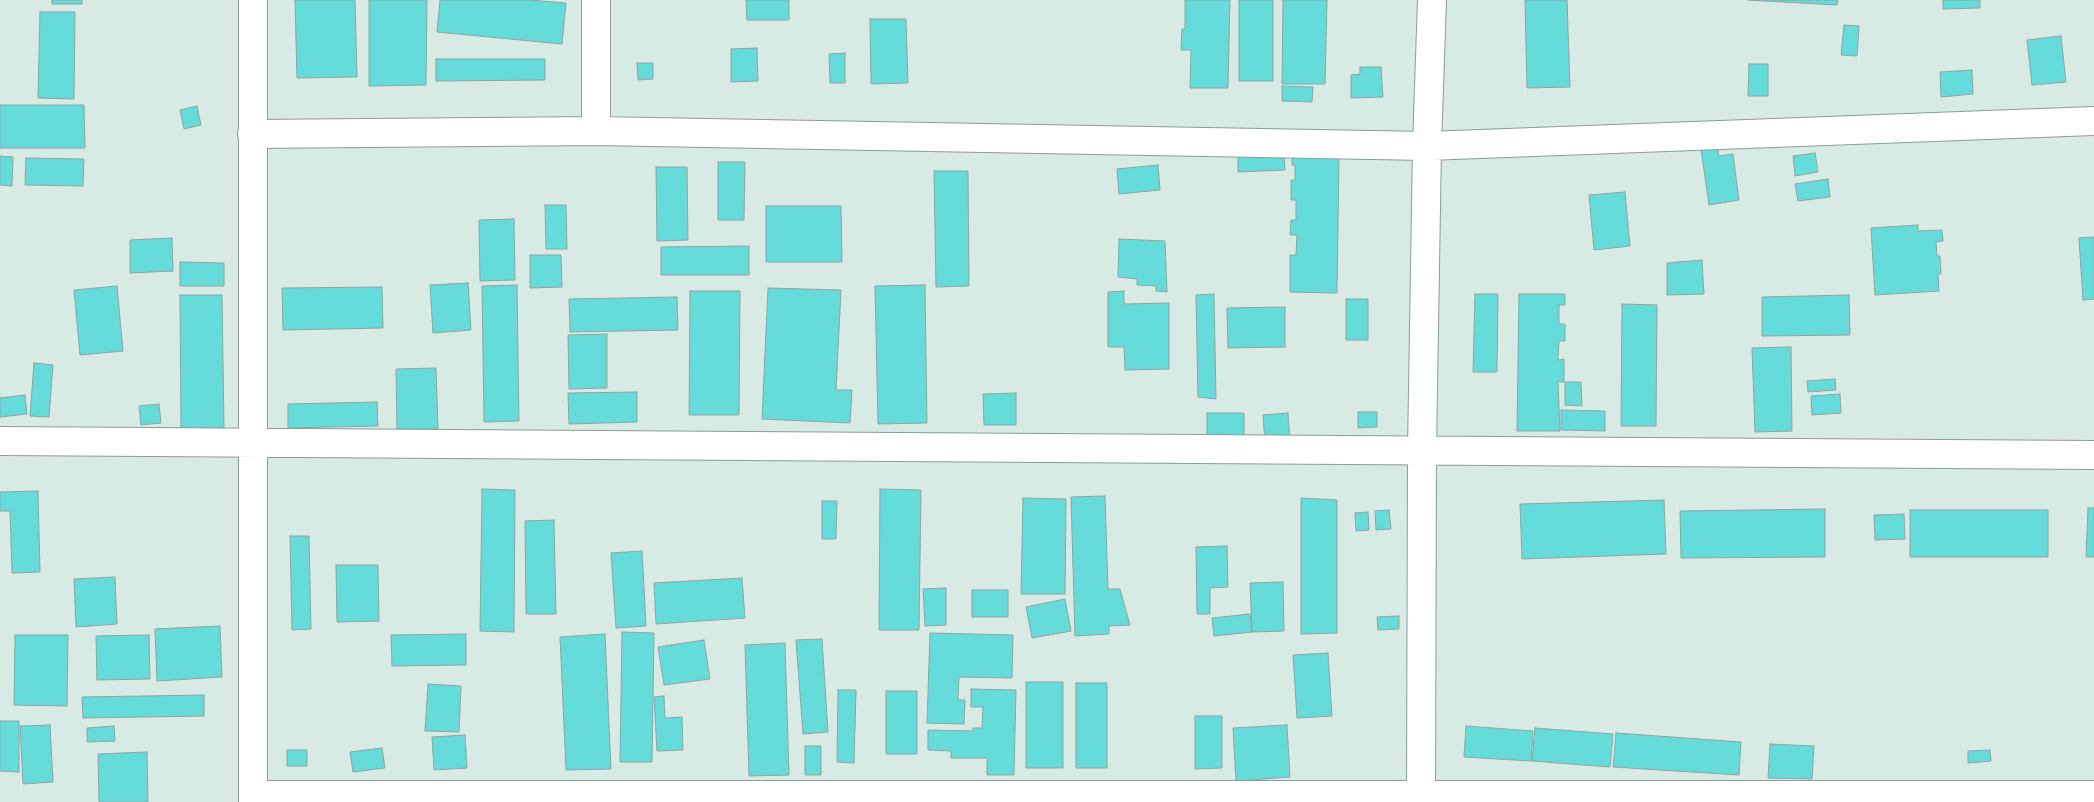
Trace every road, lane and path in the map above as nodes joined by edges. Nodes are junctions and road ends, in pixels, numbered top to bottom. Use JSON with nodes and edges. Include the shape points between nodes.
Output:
{"nodes":[{"id":1,"x":253,"y":0,"type":"edge"},
{"id":2,"x":596,"y":0,"type":"edge"},
{"id":3,"x":1432,"y":0,"type":"edge"},
{"id":4,"x":2094,"y":121,"type":"edge"},
{"id":5,"x":596,"y":131,"type":"junction"},
{"id":6,"x":252,"y":134,"type":"junction"},
{"id":7,"x":1427,"y":146,"type":"junction"},
{"id":8,"x":0,"y":441,"type":"edge"},
{"id":9,"x":252,"y":443,"type":"junction"},
{"id":10,"x":1422,"y":450,"type":"junction"},
{"id":11,"x":2094,"y":455,"type":"edge"},
{"id":12,"x":2094,"y":795,"type":"edge"},
{"id":13,"x":253,"y":798,"type":"edge"},
{"id":14,"x":1421,"y":798,"type":"edge"}],
"edges":[{"from":1,"to":6,"type":"street"},
{"from":2,"to":5,"type":"street"},
{"from":3,"to":7,"type":"street"},
{"from":4,"to":7,"type":"street"},
{"from":5,"to":6,"type":"street"},
{"from":5,"to":7,"type":"street"},
{"from":6,"to":9,"type":"street"},
{"from":7,"to":10,"type":"street"},
{"from":8,"to":9,"type":"street"},
{"from":9,"to":10,"type":"street"},
{"from":9,"to":13,"type":"street"},
{"from":10,"to":11,"type":"street"},
{"from":10,"to":14,"type":"street"},
{"from":12,"to":14,"type":"street"},
{"from":13,"to":14,"type":"street"}]}
